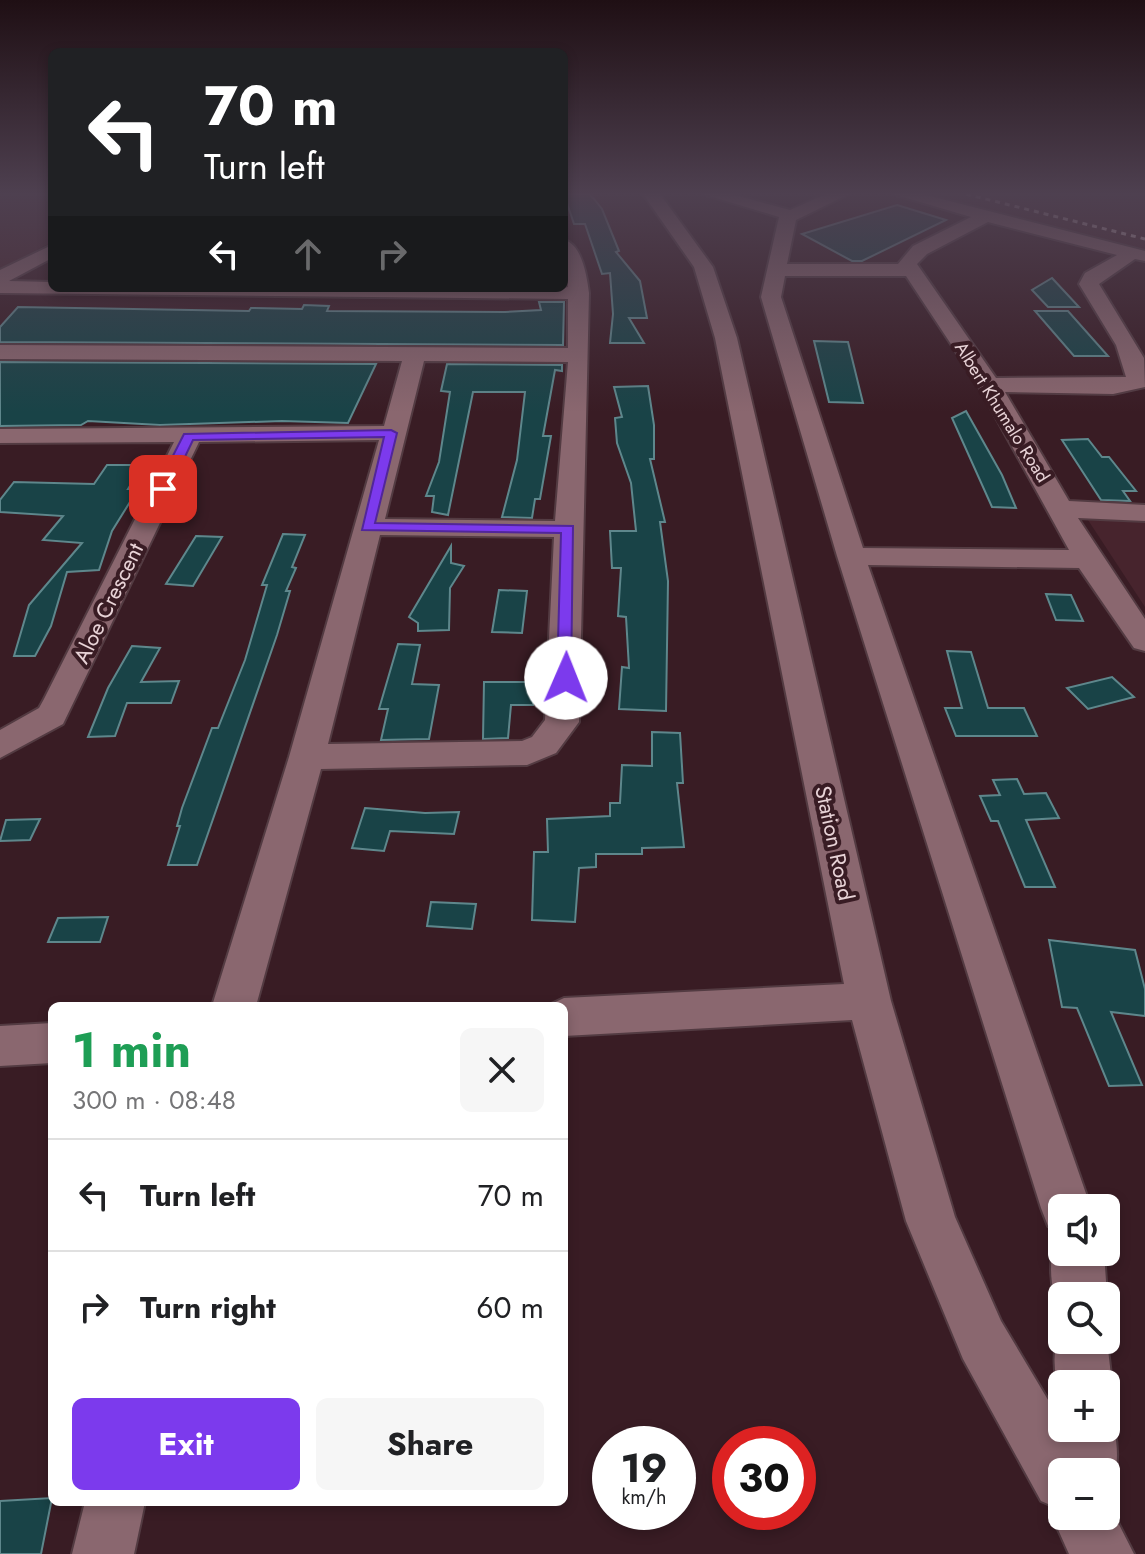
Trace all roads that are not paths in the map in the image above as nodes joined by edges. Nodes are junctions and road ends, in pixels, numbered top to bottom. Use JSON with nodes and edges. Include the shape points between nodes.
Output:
{"nodes":[{"id":1,"x":22,"y":267,"type":"edge"},
{"id":2,"x":574,"y":267,"type":"edge"},
{"id":3,"x":703,"y":267,"type":"edge"},
{"id":4,"x":778,"y":267,"type":"edge"},
{"id":5,"x":909,"y":267,"type":"edge"},
{"id":6,"x":1113,"y":267,"type":"edge"},
{"id":7,"x":777,"y":270,"type":"junction"},
{"id":8,"x":910,"y":270,"type":"junction"},
{"id":9,"x":0,"y":278,"type":"edge"},
{"id":10,"x":0,"y":287,"type":"edge"},
{"id":11,"x":48,"y":287,"type":"edge"},
{"id":12,"x":506,"y":292,"type":"edge"},
{"id":13,"x":579,"y":293,"type":"junction"},
{"id":14,"x":0,"y":352,"type":"edge"},
{"id":15,"x":415,"y":354,"type":"junction"},
{"id":16,"x":579,"y":355,"type":"junction"},
{"id":17,"x":989,"y":385,"type":"junction"},
{"id":18,"x":391,"y":433,"type":"junction"},
{"id":19,"x":0,"y":436,"type":"edge"},
{"id":20,"x":189,"y":436,"type":"junction"},
{"id":21,"x":1062,"y":509,"type":"junction"},
{"id":22,"x":1145,"y":513,"type":"edge"},
{"id":23,"x":367,"y":527,"type":"junction"},
{"id":24,"x":568,"y":529,"type":"junction"},
{"id":25,"x":851,"y":556,"type":"junction"},
{"id":26,"x":1088,"y":559,"type":"junction"},
{"id":27,"x":1145,"y":641,"type":"edge"},
{"id":28,"x":0,"y":746,"type":"edge"},
{"id":29,"x":307,"y":757,"type":"junction"},
{"id":30,"x":869,"y":1001,"type":"junction"},
{"id":31,"x":235,"y":1002,"type":"edge"},
{"id":32,"x":568,"y":1017,"type":"edge"},
{"id":33,"x":48,"y":1043,"type":"edge"},
{"id":34,"x":0,"y":1046,"type":"edge"},
{"id":35,"x":1061,"y":1194,"type":"edge"},
{"id":36,"x":1051,"y":1458,"type":"edge"},
{"id":37,"x":114,"y":1506,"type":"edge"},
{"id":38,"x":103,"y":1554,"type":"edge"}],
"edges":[{"from":1,"to":9,"type":"street"},
{"from":2,"to":13,"type":"street"},
{"from":3,"to":30,"type":"street","name":"Station Road","via":[[726,338]]},
{"from":4,"to":7,"type":"street"},
{"from":5,"to":8,"type":"street"},
{"from":6,"to":17,"type":"street","via":[[1089,284],[1128,349],[1137,382],[1113,387]]},
{"from":7,"to":8,"type":"street"},
{"from":7,"to":25,"type":"street","via":[[771,297]]},
{"from":8,"to":17,"type":"street","name":"Albert Khumalo Road"},
{"from":10,"to":11,"type":"street"},
{"from":12,"to":13,"type":"street"},
{"from":13,"to":16,"type":"street"},
{"from":14,"to":15,"type":"street"},
{"from":15,"to":16,"type":"street"},
{"from":15,"to":18,"type":"street"},
{"from":16,"to":24,"type":"street"},
{"from":17,"to":21,"type":"street","name":"Albert Khumalo Road"},
{"from":18,"to":20,"type":"street"},
{"from":18,"to":23,"type":"street"},
{"from":19,"to":20,"type":"street"},
{"from":20,"to":28,"type":"street","name":"Aloe Crescent","via":[[51,716]]},
{"from":21,"to":22,"type":"street"},
{"from":21,"to":26,"type":"street","name":"Albert Khumalo Road"},
{"from":23,"to":24,"type":"street"},
{"from":23,"to":29,"type":"street"},
{"from":24,"to":29,"type":"street","via":[[565,708],[562,722],[544,745],[527,753]]},
{"from":25,"to":26,"type":"street"},
{"from":25,"to":35,"type":"street"},
{"from":26,"to":27,"type":"street","name":"Albert Khumalo Road"},
{"from":29,"to":31,"type":"street"},
{"from":30,"to":32,"type":"street"},
{"from":30,"to":36,"type":"street","name":"Station Road","via":[[931,1221],[982,1340]]},
{"from":33,"to":34,"type":"street"},
{"from":37,"to":38,"type":"street"}]}
